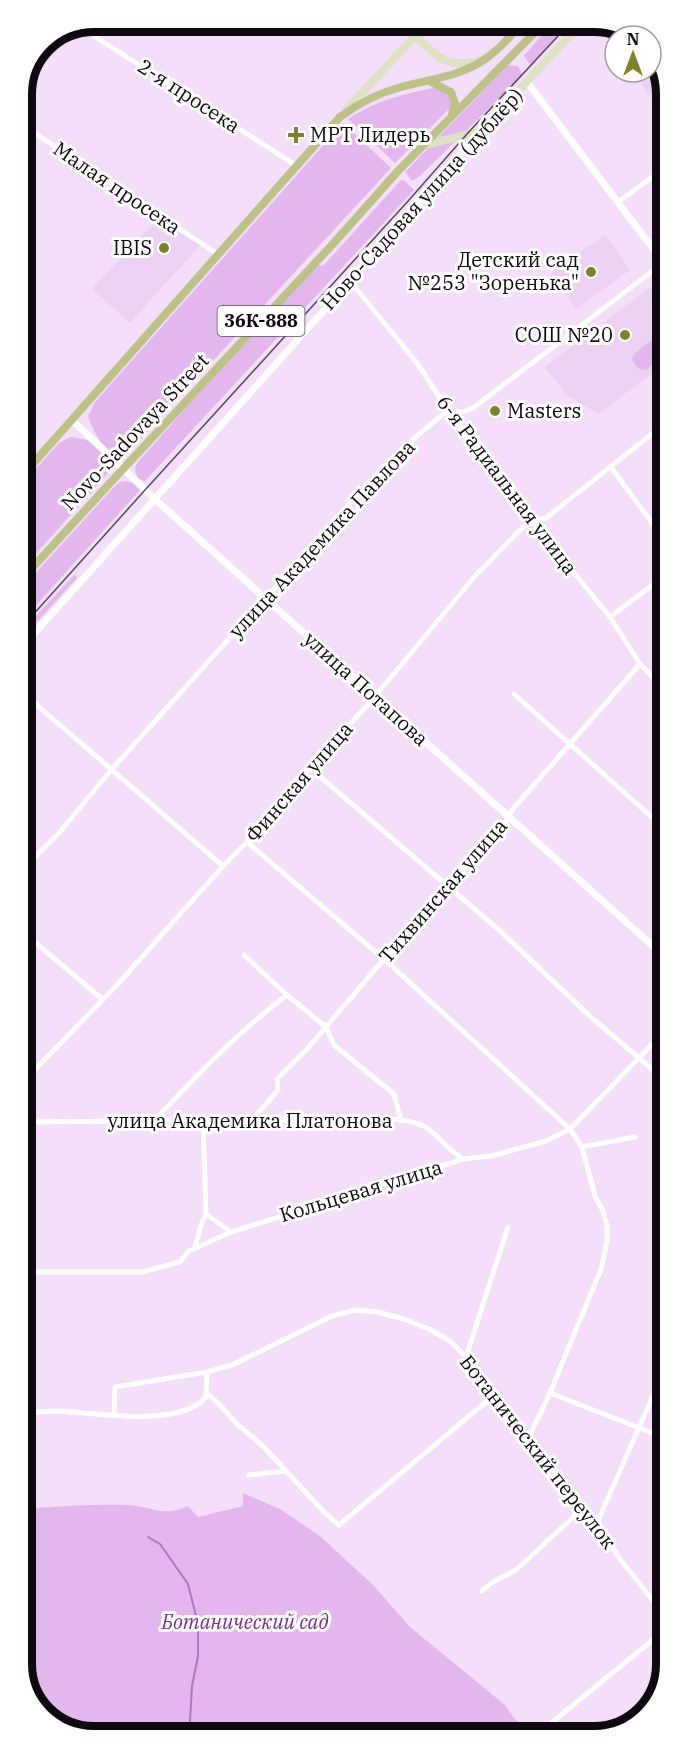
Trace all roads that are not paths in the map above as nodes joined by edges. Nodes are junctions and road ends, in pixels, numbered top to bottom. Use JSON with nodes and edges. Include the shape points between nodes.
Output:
{"nodes":[{"id":1,"x":89,"y":32,"type":"edge"},
{"id":2,"x":410,"y":32,"type":"edge"},
{"id":3,"x":419,"y":32,"type":"edge"},
{"id":4,"x":514,"y":32,"type":"edge"},
{"id":5,"x":536,"y":32,"type":"edge"},
{"id":6,"x":573,"y":32,"type":"edge"},
{"id":7,"x":415,"y":36,"type":"junction"},
{"id":8,"x":488,"y":57,"type":"junction"},
{"id":9,"x":429,"y":81,"type":"junction"},
{"id":10,"x":527,"y":82,"type":"junction"},
{"id":11,"x":452,"y":114,"type":"junction"},
{"id":12,"x":340,"y":117,"type":"junction"},
{"id":13,"x":32,"y":131,"type":"edge"},
{"id":14,"x":481,"y":131,"type":"junction"},
{"id":15,"x":425,"y":145,"type":"junction"},
{"id":16,"x":297,"y":166,"type":"junction"},
{"id":17,"x":656,"y":174,"type":"edge"},
{"id":18,"x":618,"y":202,"type":"junction"},
{"id":19,"x":656,"y":254,"type":"edge"},
{"id":20,"x":219,"y":255,"type":"junction"},
{"id":21,"x":656,"y":268,"type":"edge"},
{"id":22,"x":350,"y":281,"type":"junction"},
{"id":23,"x":448,"y":410,"type":"junction"},
{"id":24,"x":71,"y":419,"type":"junction"},
{"id":25,"x":656,"y":430,"type":"edge"},
{"id":26,"x":32,"y":464,"type":"edge"},
{"id":27,"x":611,"y":467,"type":"junction"},
{"id":28,"x":123,"y":469,"type":"junction"},
{"id":29,"x":154,"y":499,"type":"junction"},
{"id":30,"x":532,"y":521,"type":"junction"},
{"id":31,"x":656,"y":528,"type":"edge"},
{"id":32,"x":32,"y":568,"type":"edge"},
{"id":33,"x":656,"y":582,"type":"edge"},
{"id":34,"x":265,"y":598,"type":"junction"},
{"id":35,"x":610,"y":617,"type":"junction"},
{"id":36,"x":32,"y":636,"type":"edge"},
{"id":37,"x":640,"y":664,"type":"junction"},
{"id":38,"x":656,"y":681,"type":"edge"},
{"id":39,"x":514,"y":694,"type":"dead end"},
{"id":40,"x":375,"y":696,"type":"junction"},
{"id":41,"x":32,"y":701,"type":"edge"},
{"id":42,"x":569,"y":744,"type":"junction"},
{"id":43,"x":310,"y":768,"type":"junction"},
{"id":44,"x":112,"y":769,"type":"junction"},
{"id":45,"x":510,"y":817,"type":"junction"},
{"id":46,"x":656,"y":821,"type":"edge"},
{"id":47,"x":247,"y":842,"type":"junction"},
{"id":48,"x":32,"y":860,"type":"edge"},
{"id":49,"x":223,"y":866,"type":"junction"},
{"id":50,"x":448,"y":888,"type":"junction"},
{"id":51,"x":32,"y":940,"type":"edge"},
{"id":52,"x":656,"y":949,"type":"edge"},
{"id":53,"x":244,"y":955,"type":"dead end"},
{"id":54,"x":384,"y":959,"type":"junction"},
{"id":55,"x":287,"y":995,"type":"junction"},
{"id":56,"x":102,"y":999,"type":"junction"},
{"id":57,"x":326,"y":1027,"type":"junction"},
{"id":58,"x":656,"y":1040,"type":"edge"},
{"id":59,"x":639,"y":1059,"type":"junction"},
{"id":60,"x":32,"y":1073,"type":"edge"},
{"id":61,"x":656,"y":1073,"type":"edge"},
{"id":62,"x":252,"y":1120,"type":"junction"},
{"id":63,"x":401,"y":1120,"type":"junction"},
{"id":64,"x":203,"y":1121,"type":"junction"},
{"id":65,"x":32,"y":1122,"type":"edge"},
{"id":66,"x":153,"y":1122,"type":"junction"},
{"id":67,"x":570,"y":1129,"type":"junction"},
{"id":68,"x":634,"y":1137,"type":"dead end"},
{"id":69,"x":582,"y":1147,"type":"junction"},
{"id":70,"x":464,"y":1159,"type":"junction"},
{"id":71,"x":206,"y":1214,"type":"junction"},
{"id":72,"x":508,"y":1227,"type":"dead end"},
{"id":73,"x":231,"y":1232,"type":"junction"},
{"id":74,"x":195,"y":1248,"type":"junction"},
{"id":75,"x":32,"y":1272,"type":"edge"},
{"id":76,"x":466,"y":1357,"type":"junction"},
{"id":77,"x":207,"y":1372,"type":"junction"},
{"id":78,"x":656,"y":1389,"type":"edge"},
{"id":79,"x":207,"y":1393,"type":"junction"},
{"id":80,"x":550,"y":1393,"type":"junction"},
{"id":81,"x":492,"y":1397,"type":"junction"},
{"id":82,"x":32,"y":1413,"type":"edge"},
{"id":83,"x":114,"y":1415,"type":"junction"},
{"id":84,"x":638,"y":1427,"type":"junction"},
{"id":85,"x":656,"y":1434,"type":"edge"},
{"id":86,"x":528,"y":1439,"type":"junction"},
{"id":87,"x":285,"y":1471,"type":"junction"},
{"id":88,"x":249,"y":1475,"type":"dead end"},
{"id":89,"x":583,"y":1508,"type":"junction"},
{"id":90,"x":597,"y":1523,"type":"junction"},
{"id":91,"x":482,"y":1591,"type":"dead end"},
{"id":92,"x":656,"y":1606,"type":"edge"},
{"id":93,"x":656,"y":1637,"type":"edge"},
{"id":94,"x":547,"y":1726,"type":"edge"}],
"edges":[{"from":1,"to":16,"type":"street","name":"2-я просека"},
{"from":2,"to":7,"type":"street"},
{"from":3,"to":7,"type":"main road"},
{"from":4,"to":8,"type":"main road"},
{"from":5,"to":11,"type":"main road","name":"Novo-Sadovaya Street","number":"36К-888"},
{"from":6,"to":10,"type":"main road","name":"Ново-Садовая улица (дублёр)"},
{"from":7,"to":8,"type":"main road","via":[[447,62],[463,64]]},
{"from":7,"to":12,"type":"main road"},
{"from":8,"to":9,"type":"main road"},
{"from":9,"to":11,"type":"main road","via":[[451,92],[455,103]]},
{"from":9,"to":12,"type":"main road","via":[[373,96]]},
{"from":10,"to":14,"type":"main road","name":"Ново-Садовая улица (дублёр)"},
{"from":10,"to":18,"type":"street"},
{"from":11,"to":15,"type":"main road","name":"Novo-Sadovaya Street","number":"36К-888"},
{"from":12,"to":16,"type":"main road"},
{"from":13,"to":20,"type":"street","name":"Малая просека"},
{"from":14,"to":15,"type":"main road"},
{"from":14,"to":22,"type":"street","name":"Ново-Садовая улица (дублёр)"},
{"from":15,"to":28,"type":"main road","name":"Novo-Sadovaya Street","number":"36К-888"},
{"from":16,"to":20,"type":"main road"},
{"from":17,"to":18,"type":"street"},
{"from":18,"to":19,"type":"street"},
{"from":20,"to":24,"type":"main road"},
{"from":21,"to":23,"type":"street","via":[[473,408],[463,412]]},
{"from":22,"to":23,"type":"street","name":"6-я Радиальная улица","via":[[417,363]]},
{"from":22,"to":29,"type":"street","name":"Ново-Садовая улица (дублёр)"},
{"from":23,"to":30,"type":"street","name":"6-я Радиальная улица"},
{"from":23,"to":34,"type":"street","name":"улица Академика Павлова","via":[[372,478]]},
{"from":24,"to":26,"type":"main road"},
{"from":24,"to":28,"type":"street","name":"улица Потапова"},
{"from":25,"to":27,"type":"street","name":"Финская улица"},
{"from":27,"to":30,"type":"street","name":"Финская улица","via":[[546,518]]},
{"from":27,"to":31,"type":"street"},
{"from":28,"to":29,"type":"street","name":"улица Потапова"},
{"from":28,"to":32,"type":"main road","name":"Novo-Sadovaya Street","number":"36К-888"},
{"from":29,"to":34,"type":"street","name":"улица Потапова"},
{"from":29,"to":36,"type":"street","name":"Ново-Садовая улица (дублёр)"},
{"from":30,"to":35,"type":"street","name":"6-я Радиальная улица"},
{"from":30,"to":40,"type":"street","name":"Финская улица","via":[[475,576]]},
{"from":33,"to":35,"type":"street"},
{"from":34,"to":40,"type":"street","name":"улица Потапова"},
{"from":34,"to":44,"type":"street","name":"улица Академика Павлова"},
{"from":35,"to":37,"type":"street","name":"6-я Радиальная улица"},
{"from":37,"to":38,"type":"street","name":"6-я Радиальная улица"},
{"from":37,"to":42,"type":"street","name":"Тихвинская улица"},
{"from":39,"to":42,"type":"street"},
{"from":40,"to":43,"type":"street","name":"Финская улица"},
{"from":40,"to":45,"type":"street","name":"улица Потапова"},
{"from":41,"to":44,"type":"street"},
{"from":42,"to":45,"type":"street","name":"Тихвинская улица"},
{"from":42,"to":46,"type":"street"},
{"from":43,"to":47,"type":"street","name":"Финская улица"},
{"from":43,"to":50,"type":"street"},
{"from":44,"to":48,"type":"street","name":"улица Академика Павлова"},
{"from":44,"to":49,"type":"street"},
{"from":45,"to":50,"type":"street","name":"Тихвинская улица"},
{"from":45,"to":52,"type":"street","name":"улица Потапова"},
{"from":47,"to":49,"type":"street","name":"Финская улица"},
{"from":47,"to":54,"type":"street"},
{"from":49,"to":56,"type":"street","name":"Финская улица"},
{"from":50,"to":54,"type":"street","name":"Тихвинская улица"},
{"from":50,"to":59,"type":"street"},
{"from":51,"to":56,"type":"street"},
{"from":53,"to":55,"type":"street"},
{"from":54,"to":57,"type":"street","name":"Тихвинская улица"},
{"from":54,"to":67,"type":"street"},
{"from":55,"to":57,"type":"street"},
{"from":55,"to":66,"type":"street","via":[[188,1084]]},
{"from":56,"to":60,"type":"street","name":"Финская улица"},
{"from":57,"to":62,"type":"street","name":"Тихвинская улица","via":[[277,1079],[278,1090]]},
{"from":57,"to":63,"type":"street","via":[[334,1045],[394,1094]]},
{"from":58,"to":59,"type":"street","name":"Кольцевая улица"},
{"from":59,"to":61,"type":"street"},
{"from":59,"to":67,"type":"street","name":"Кольцевая улица"},
{"from":62,"to":63,"type":"street","name":"улица Академика Платонова"},
{"from":62,"to":64,"type":"street","name":"улица Академика Платонова"},
{"from":63,"to":70,"type":"street","name":"улица Академика Платонова","via":[[424,1126],[453,1154]]},
{"from":64,"to":66,"type":"street","name":"улица Академика Платонова"},
{"from":64,"to":71,"type":"street"},
{"from":65,"to":66,"type":"street","name":"улица Академика Платонова"},
{"from":67,"to":69,"type":"street"},
{"from":67,"to":70,"type":"street","name":"Кольцевая улица","via":[[546,1141]]},
{"from":68,"to":69,"type":"street"},
{"from":69,"to":80,"type":"street","via":[[607,1226],[607,1241],[601,1269]]},
{"from":70,"to":73,"type":"street","name":"Кольцевая улица"},
{"from":71,"to":73,"type":"street"},
{"from":71,"to":74,"type":"street"},
{"from":72,"to":76,"type":"street"},
{"from":73,"to":74,"type":"street","name":"Кольцевая улица"},
{"from":74,"to":75,"type":"street","name":"Кольцевая улица","via":[[180,1262],[142,1272]]},
{"from":76,"to":77,"type":"street","name":"Ботанический переулок","via":[[450,1341],[429,1329],[378,1311],[356,1310],[332,1316],[232,1365]]},
{"from":76,"to":81,"type":"street","name":"Ботанический переулок"},
{"from":77,"to":79,"type":"street"},
{"from":77,"to":83,"type":"street","name":"Ботанический переулок","via":[[115,1387]]},
{"from":78,"to":84,"type":"street"},
{"from":79,"to":83,"type":"street","via":[[201,1403],[178,1413]]},
{"from":79,"to":87,"type":"street"},
{"from":80,"to":84,"type":"street"},
{"from":80,"to":86,"type":"street"},
{"from":81,"to":86,"type":"street","name":"Ботанический переулок"},
{"from":81,"to":87,"type":"street","via":[[339,1525]]},
{"from":82,"to":83,"type":"street"},
{"from":84,"to":85,"type":"street"},
{"from":84,"to":90,"type":"street"},
{"from":86,"to":89,"type":"street","name":"Ботанический переулок"},
{"from":87,"to":88,"type":"street"},
{"from":89,"to":90,"type":"street","name":"Ботанический переулок"},
{"from":89,"to":91,"type":"street","via":[[516,1570]]},
{"from":90,"to":92,"type":"street","name":"Ботанический переулок"},
{"from":93,"to":94,"type":"street"}]}
